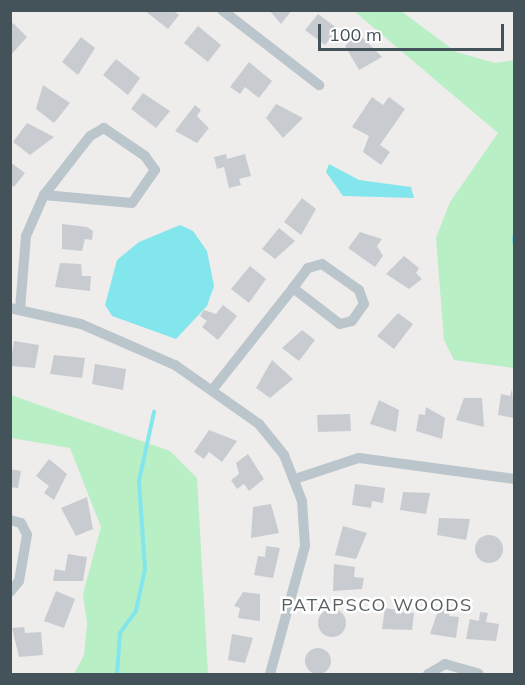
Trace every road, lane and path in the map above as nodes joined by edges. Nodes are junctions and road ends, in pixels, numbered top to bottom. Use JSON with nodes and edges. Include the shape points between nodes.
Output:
{"nodes":[{"id":1,"x":222,"y":10,"type":"edge"},
{"id":2,"x":319,"y":85,"type":"dead end"},
{"id":3,"x":44,"y":195,"type":"junction"},
{"id":4,"x":293,"y":288,"type":"junction"},
{"id":5,"x":15,"y":309,"type":"edge"},
{"id":6,"x":213,"y":389,"type":"junction"},
{"id":7,"x":296,"y":478,"type":"junction"},
{"id":8,"x":514,"y":479,"type":"edge"},
{"id":9,"x":10,"y":520,"type":"edge"},
{"id":10,"x":10,"y":592,"type":"edge"},
{"id":11,"x":270,"y":675,"type":"edge"},
{"id":12,"x":428,"y":675,"type":"edge"},
{"id":13,"x":479,"y":675,"type":"edge"}],
"edges":[{"from":1,"to":2,"type":"street"},
{"from":3,"to":3,"type":"street","via":[[132,203],[155,170],[145,156],[104,128],[90,136]]},
{"from":3,"to":5,"type":"street","via":[[26,236]]},
{"from":4,"to":4,"type":"street","via":[[308,268],[322,264],[359,290],[364,304],[352,321],[340,324]]},
{"from":4,"to":6,"type":"street"},
{"from":5,"to":6,"type":"street","via":[[114,336]]},
{"from":6,"to":7,"type":"street","via":[[259,424]]},
{"from":7,"to":8,"type":"street","via":[[340,461],[370,458]]},
{"from":7,"to":11,"type":"street","via":[[305,546]]},
{"from":9,"to":10,"type":"street","via":[[21,523],[27,535],[19,581]]},
{"from":12,"to":13,"type":"street","via":[[445,664]]}]}
